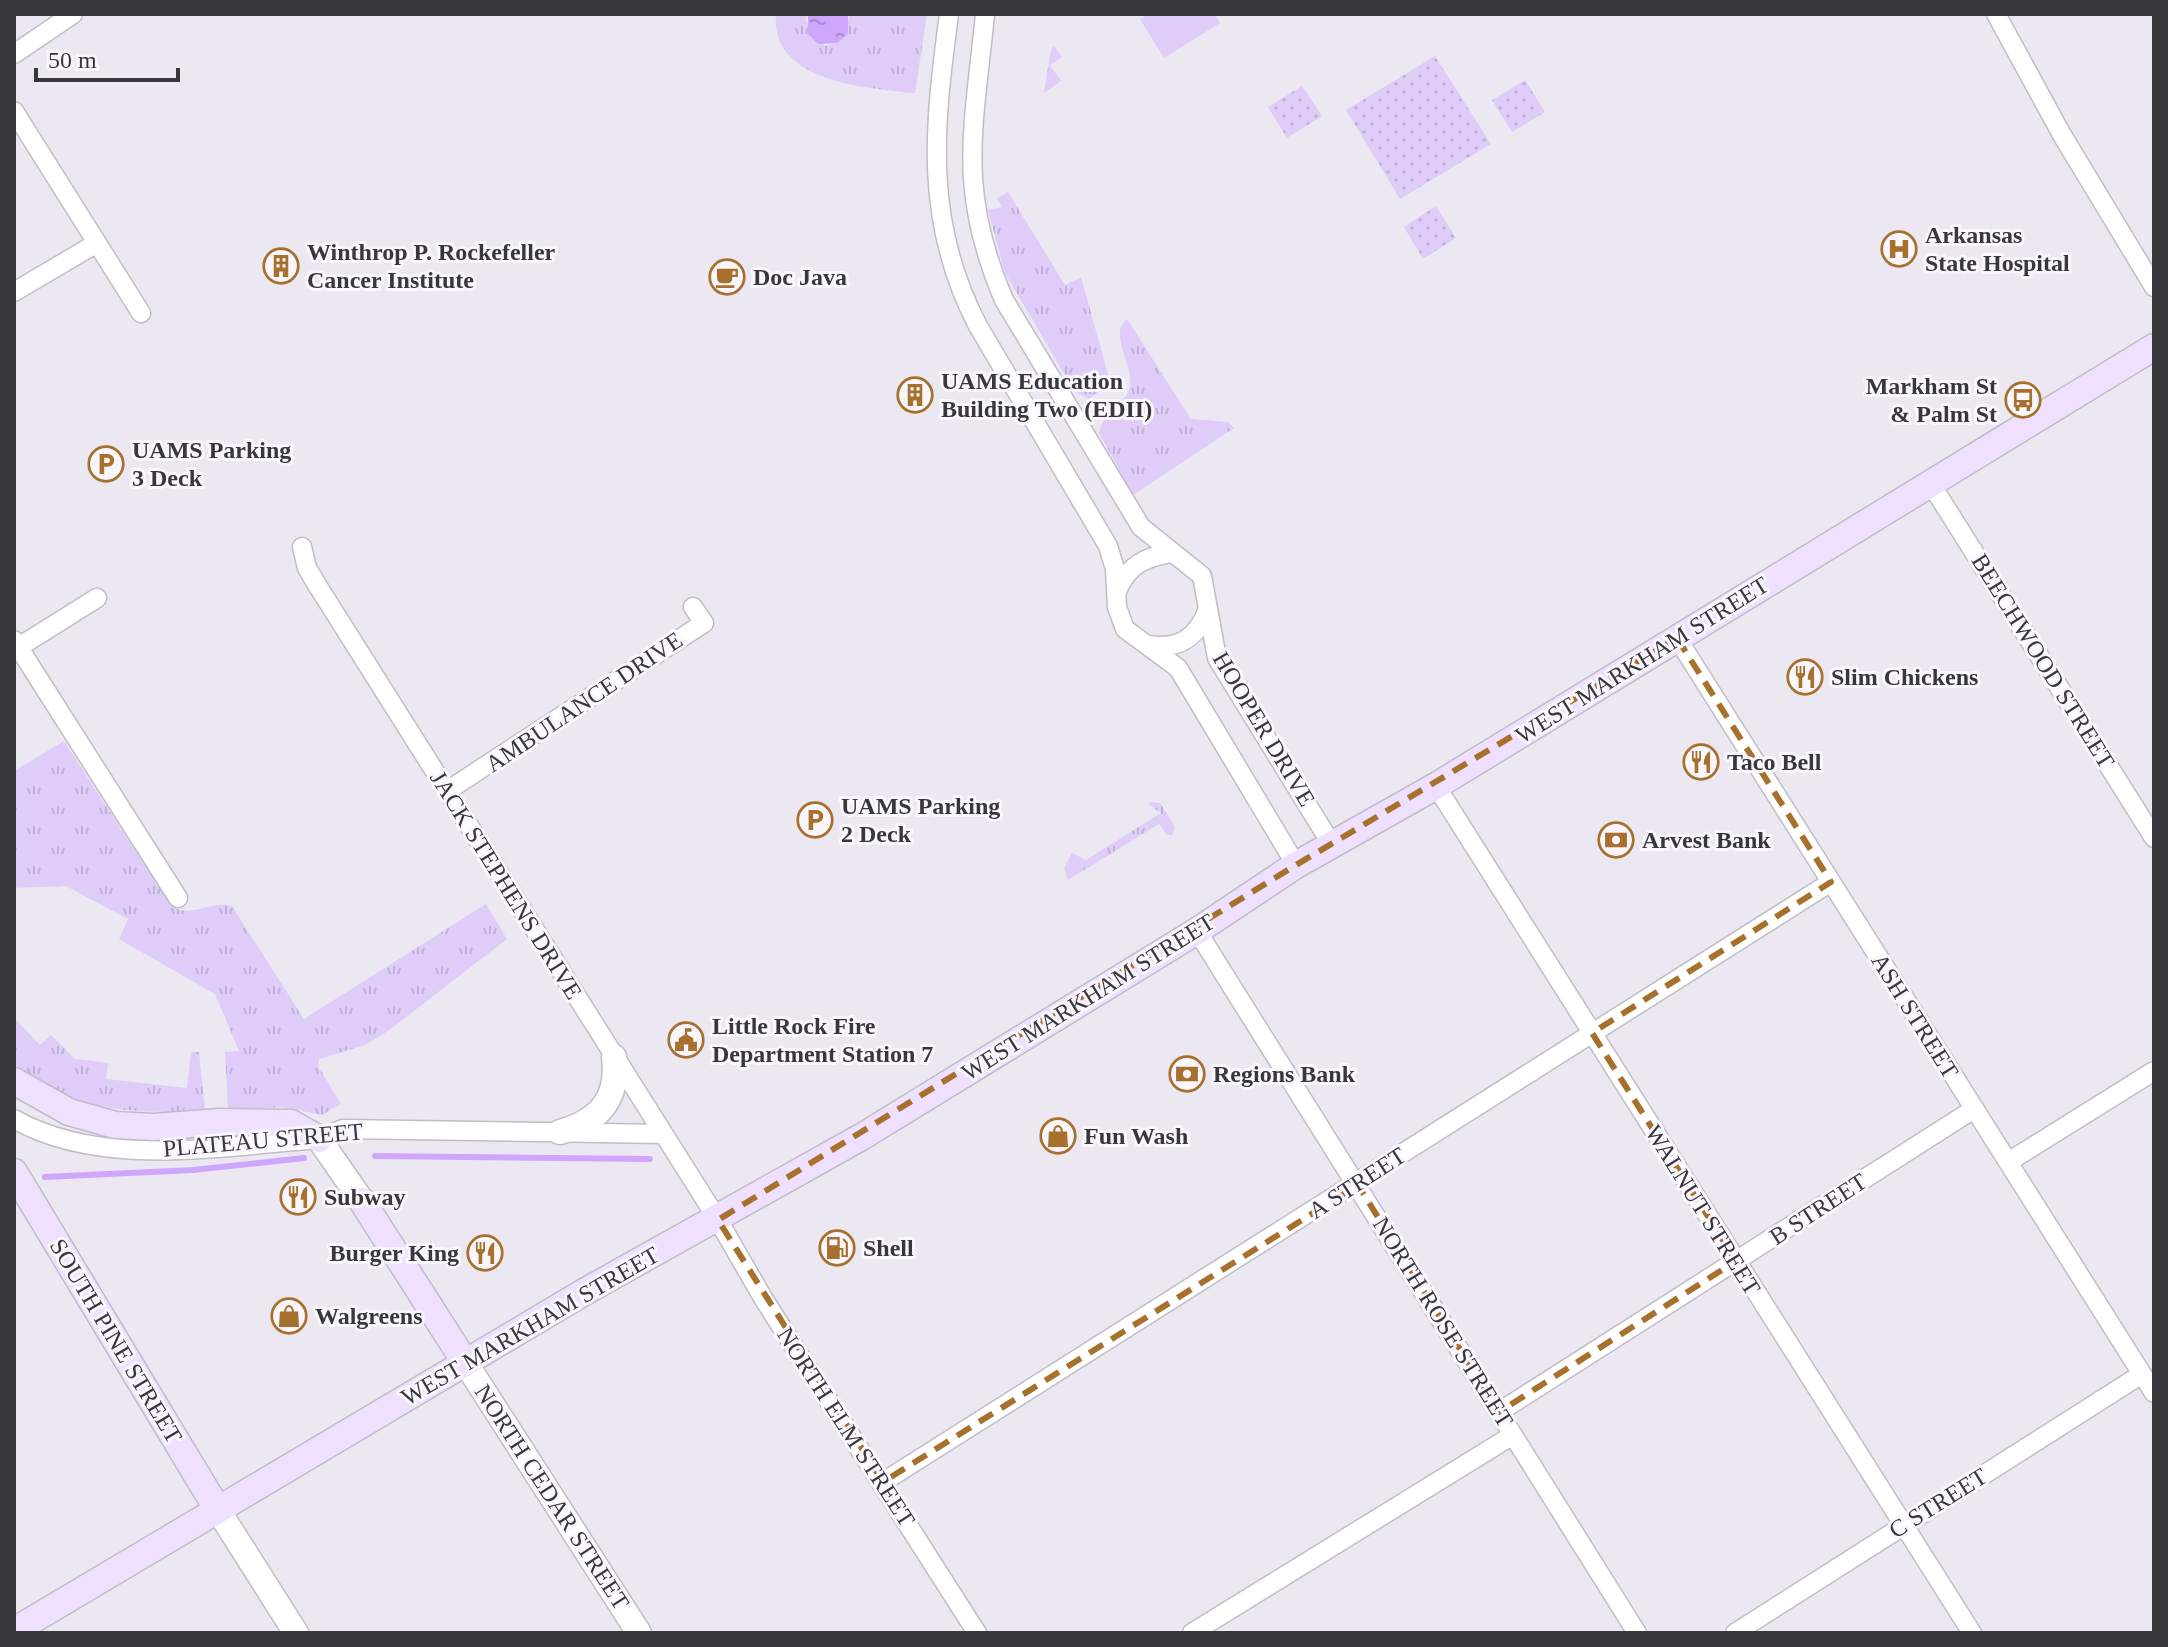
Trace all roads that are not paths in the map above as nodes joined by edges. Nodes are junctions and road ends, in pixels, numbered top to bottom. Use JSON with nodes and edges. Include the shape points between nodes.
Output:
{"nodes":[{"id":1,"x":73,"y":14,"type":"edge"},
{"id":2,"x":949,"y":14,"type":"edge"},
{"id":3,"x":985,"y":14,"type":"edge"},
{"id":4,"x":1996,"y":14,"type":"edge"},
{"id":5,"x":14,"y":54,"type":"edge"},
{"id":6,"x":14,"y":111,"type":"edge"},
{"id":7,"x":97,"y":243,"type":"junction"},
{"id":8,"x":2154,"y":287,"type":"edge"},
{"id":9,"x":14,"y":292,"type":"edge"},
{"id":10,"x":141,"y":313,"type":"dead end"},
{"id":11,"x":2154,"y":347,"type":"edge"},
{"id":12,"x":1931,"y":484,"type":"junction"},
{"id":13,"x":302,"y":547,"type":"dead end"},
{"id":14,"x":1171,"y":553,"type":"junction"},
{"id":15,"x":1118,"y":589,"type":"junction"},
{"id":16,"x":97,"y":598,"type":"dead end"},
{"id":17,"x":693,"y":607,"type":"dead end"},
{"id":18,"x":1208,"y":609,"type":"junction"},
{"id":19,"x":1677,"y":638,"type":"junction"},
{"id":20,"x":15,"y":645,"type":"edge"},
{"id":21,"x":1148,"y":645,"type":"junction"},
{"id":22,"x":1436,"y":786,"type":"junction"},
{"id":23,"x":447,"y":791,"type":"junction"},
{"id":24,"x":2154,"y":838,"type":"edge"},
{"id":25,"x":1332,"y":845,"type":"junction"},
{"id":26,"x":1296,"y":865,"type":"junction"},
{"id":27,"x":1831,"y":882,"type":"junction"},
{"id":28,"x":178,"y":898,"type":"dead end"},
{"id":29,"x":1197,"y":931,"type":"junction"},
{"id":30,"x":1592,"y":1033,"type":"junction"},
{"id":31,"x":614,"y":1057,"type":"junction"},
{"id":32,"x":2154,"y":1071,"type":"edge"},
{"id":33,"x":14,"y":1081,"type":"edge"},
{"id":34,"x":1974,"y":1109,"type":"junction"},
{"id":35,"x":14,"y":1119,"type":"edge"},
{"id":36,"x":560,"y":1132,"type":"junction"},
{"id":37,"x":662,"y":1134,"type":"junction"},
{"id":38,"x":319,"y":1139,"type":"junction"},
{"id":39,"x":2008,"y":1162,"type":"junction"},
{"id":40,"x":14,"y":1172,"type":"edge"},
{"id":41,"x":1358,"y":1185,"type":"junction"},
{"id":42,"x":362,"y":1201,"type":"joint"},
{"id":43,"x":718,"y":1220,"type":"junction"},
{"id":44,"x":1736,"y":1261,"type":"junction"},
{"id":45,"x":465,"y":1362,"type":"junction"},
{"id":46,"x":2142,"y":1374,"type":"junction"},
{"id":47,"x":2154,"y":1393,"type":"edge"},
{"id":48,"x":1499,"y":1412,"type":"junction"},
{"id":49,"x":1513,"y":1435,"type":"junction"},
{"id":50,"x":883,"y":1482,"type":"junction"},
{"id":51,"x":218,"y":1510,"type":"junction"},
{"id":52,"x":1903,"y":1526,"type":"junction"},
{"id":53,"x":14,"y":1631,"type":"edge"},
{"id":54,"x":296,"y":1633,"type":"edge"},
{"id":55,"x":639,"y":1633,"type":"edge"},
{"id":56,"x":977,"y":1633,"type":"edge"},
{"id":57,"x":1192,"y":1633,"type":"edge"},
{"id":58,"x":1637,"y":1633,"type":"edge"},
{"id":59,"x":1735,"y":1633,"type":"edge"},
{"id":60,"x":1972,"y":1633,"type":"edge"}],
"edges":[{"from":1,"to":5,"type":"street"},
{"from":2,"to":15,"type":"street","name":"HOOPER DRIVE","via":[[934,154],[937,202],[951,262],[978,326],[1108,546]]},
{"from":3,"to":14,"type":"street","name":"HOOPER DRIVE","via":[[970,138],[975,209],[985,255],[1004,300],[1141,527]]},
{"from":4,"to":8,"type":"street"},
{"from":6,"to":7,"type":"street"},
{"from":7,"to":9,"type":"street"},
{"from":7,"to":10,"type":"street"},
{"from":11,"to":12,"type":"main road","name":"WEST MARKHAM STREET"},
{"from":12,"to":19,"type":"main road","name":"WEST MARKHAM STREET"},
{"from":12,"to":24,"type":"street","name":"BEECHWOOD STREET"},
{"from":13,"to":23,"type":"street","name":"JACK STEPHENS DRIVE","via":[[307,568]]},
{"from":14,"to":15,"type":"street","via":[[1138,562]]},
{"from":14,"to":18,"type":"street","name":"HOOPER DRIVE","via":[[1202,576]]},
{"from":15,"to":21,"type":"street","name":"HOOPER DRIVE","via":[[1117,607],[1125,629]]},
{"from":16,"to":20,"type":"street"},
{"from":17,"to":23,"type":"street","name":"AMBULANCE DRIVE","via":[[704,623]]},
{"from":18,"to":21,"type":"street","name":"HOOPER DRIVE","via":[[1190,638],[1164,647]]},
{"from":18,"to":25,"type":"street","name":"HOOPER DRIVE","via":[[1217,658]]},
{"from":19,"to":22,"type":"main road","name":"WEST MARKHAM STREET"},
{"from":19,"to":27,"type":"street","name":"ASH STREET"},
{"from":20,"to":28,"type":"street"},
{"from":21,"to":26,"type":"street","name":"HOOPER DRIVE","via":[[1178,668]]},
{"from":22,"to":25,"type":"main road","name":"WEST MARKHAM STREET"},
{"from":22,"to":30,"type":"street","name":"WALNUT STREET"},
{"from":23,"to":31,"type":"street","name":"JACK STEPHENS DRIVE"},
{"from":25,"to":26,"type":"main road","name":"WEST MARKHAM STREET"},
{"from":26,"to":29,"type":"main road","name":"WEST MARKHAM STREET"},
{"from":27,"to":30,"type":"street","name":"A STREET"},
{"from":27,"to":34,"type":"street","name":"ASH STREET"},
{"from":29,"to":41,"type":"street","name":"NORTH ROSE STREET"},
{"from":29,"to":43,"type":"main road","name":"WEST MARKHAM STREET"},
{"from":30,"to":41,"type":"street","name":"A STREET"},
{"from":30,"to":44,"type":"street","name":"WALNUT STREET"},
{"from":31,"to":36,"type":"street","via":[[615,1083],[606,1106],[586,1123]]},
{"from":31,"to":37,"type":"street","name":"JACK STEPHENS DRIVE"},
{"from":32,"to":39,"type":"street"},
{"from":33,"to":38,"type":"main road","via":[[69,1112],[115,1125],[291,1123]]},
{"from":34,"to":39,"type":"street","name":"ASH STREET"},
{"from":34,"to":44,"type":"street","name":"B STREET"},
{"from":35,"to":38,"type":"street","name":"PLATEAU STREET","via":[[100,1147],[139,1151]]},
{"from":36,"to":37,"type":"street","name":"PLATEAU STREET"},
{"from":36,"to":38,"type":"street","name":"PLATEAU STREET","via":[[343,1129]]},
{"from":37,"to":43,"type":"street","name":"JACK STEPHENS DRIVE"},
{"from":38,"to":42,"type":"street"},
{"from":39,"to":46,"type":"street","name":"ASH STREET"},
{"from":40,"to":51,"type":"main road","name":"SOUTH PINE STREET"},
{"from":41,"to":48,"type":"street","name":"NORTH ROSE STREET"},
{"from":41,"to":50,"type":"street","name":"A STREET"},
{"from":42,"to":45,"type":"main road"},
{"from":43,"to":45,"type":"main road","name":"WEST MARKHAM STREET"},
{"from":43,"to":50,"type":"street","name":"NORTH ELM STREET"},
{"from":44,"to":48,"type":"street","name":"B STREET"},
{"from":44,"to":52,"type":"street","name":"WALNUT STREET"},
{"from":45,"to":51,"type":"main road","name":"WEST MARKHAM STREET"},
{"from":45,"to":55,"type":"street","name":"NORTH CEDAR STREET"},
{"from":46,"to":47,"type":"street","name":"ASH STREET"},
{"from":46,"to":52,"type":"street","name":"C STREET"},
{"from":48,"to":49,"type":"street","name":"NORTH ROSE STREET"},
{"from":49,"to":57,"type":"street"},
{"from":49,"to":58,"type":"street","name":"NORTH ROSE STREET"},
{"from":50,"to":56,"type":"street","name":"NORTH ELM STREET"},
{"from":51,"to":53,"type":"main road","name":"WEST MARKHAM STREET"},
{"from":51,"to":54,"type":"street"},
{"from":52,"to":59,"type":"street","name":"C STREET"},
{"from":52,"to":60,"type":"street","name":"WALNUT STREET"}]}
